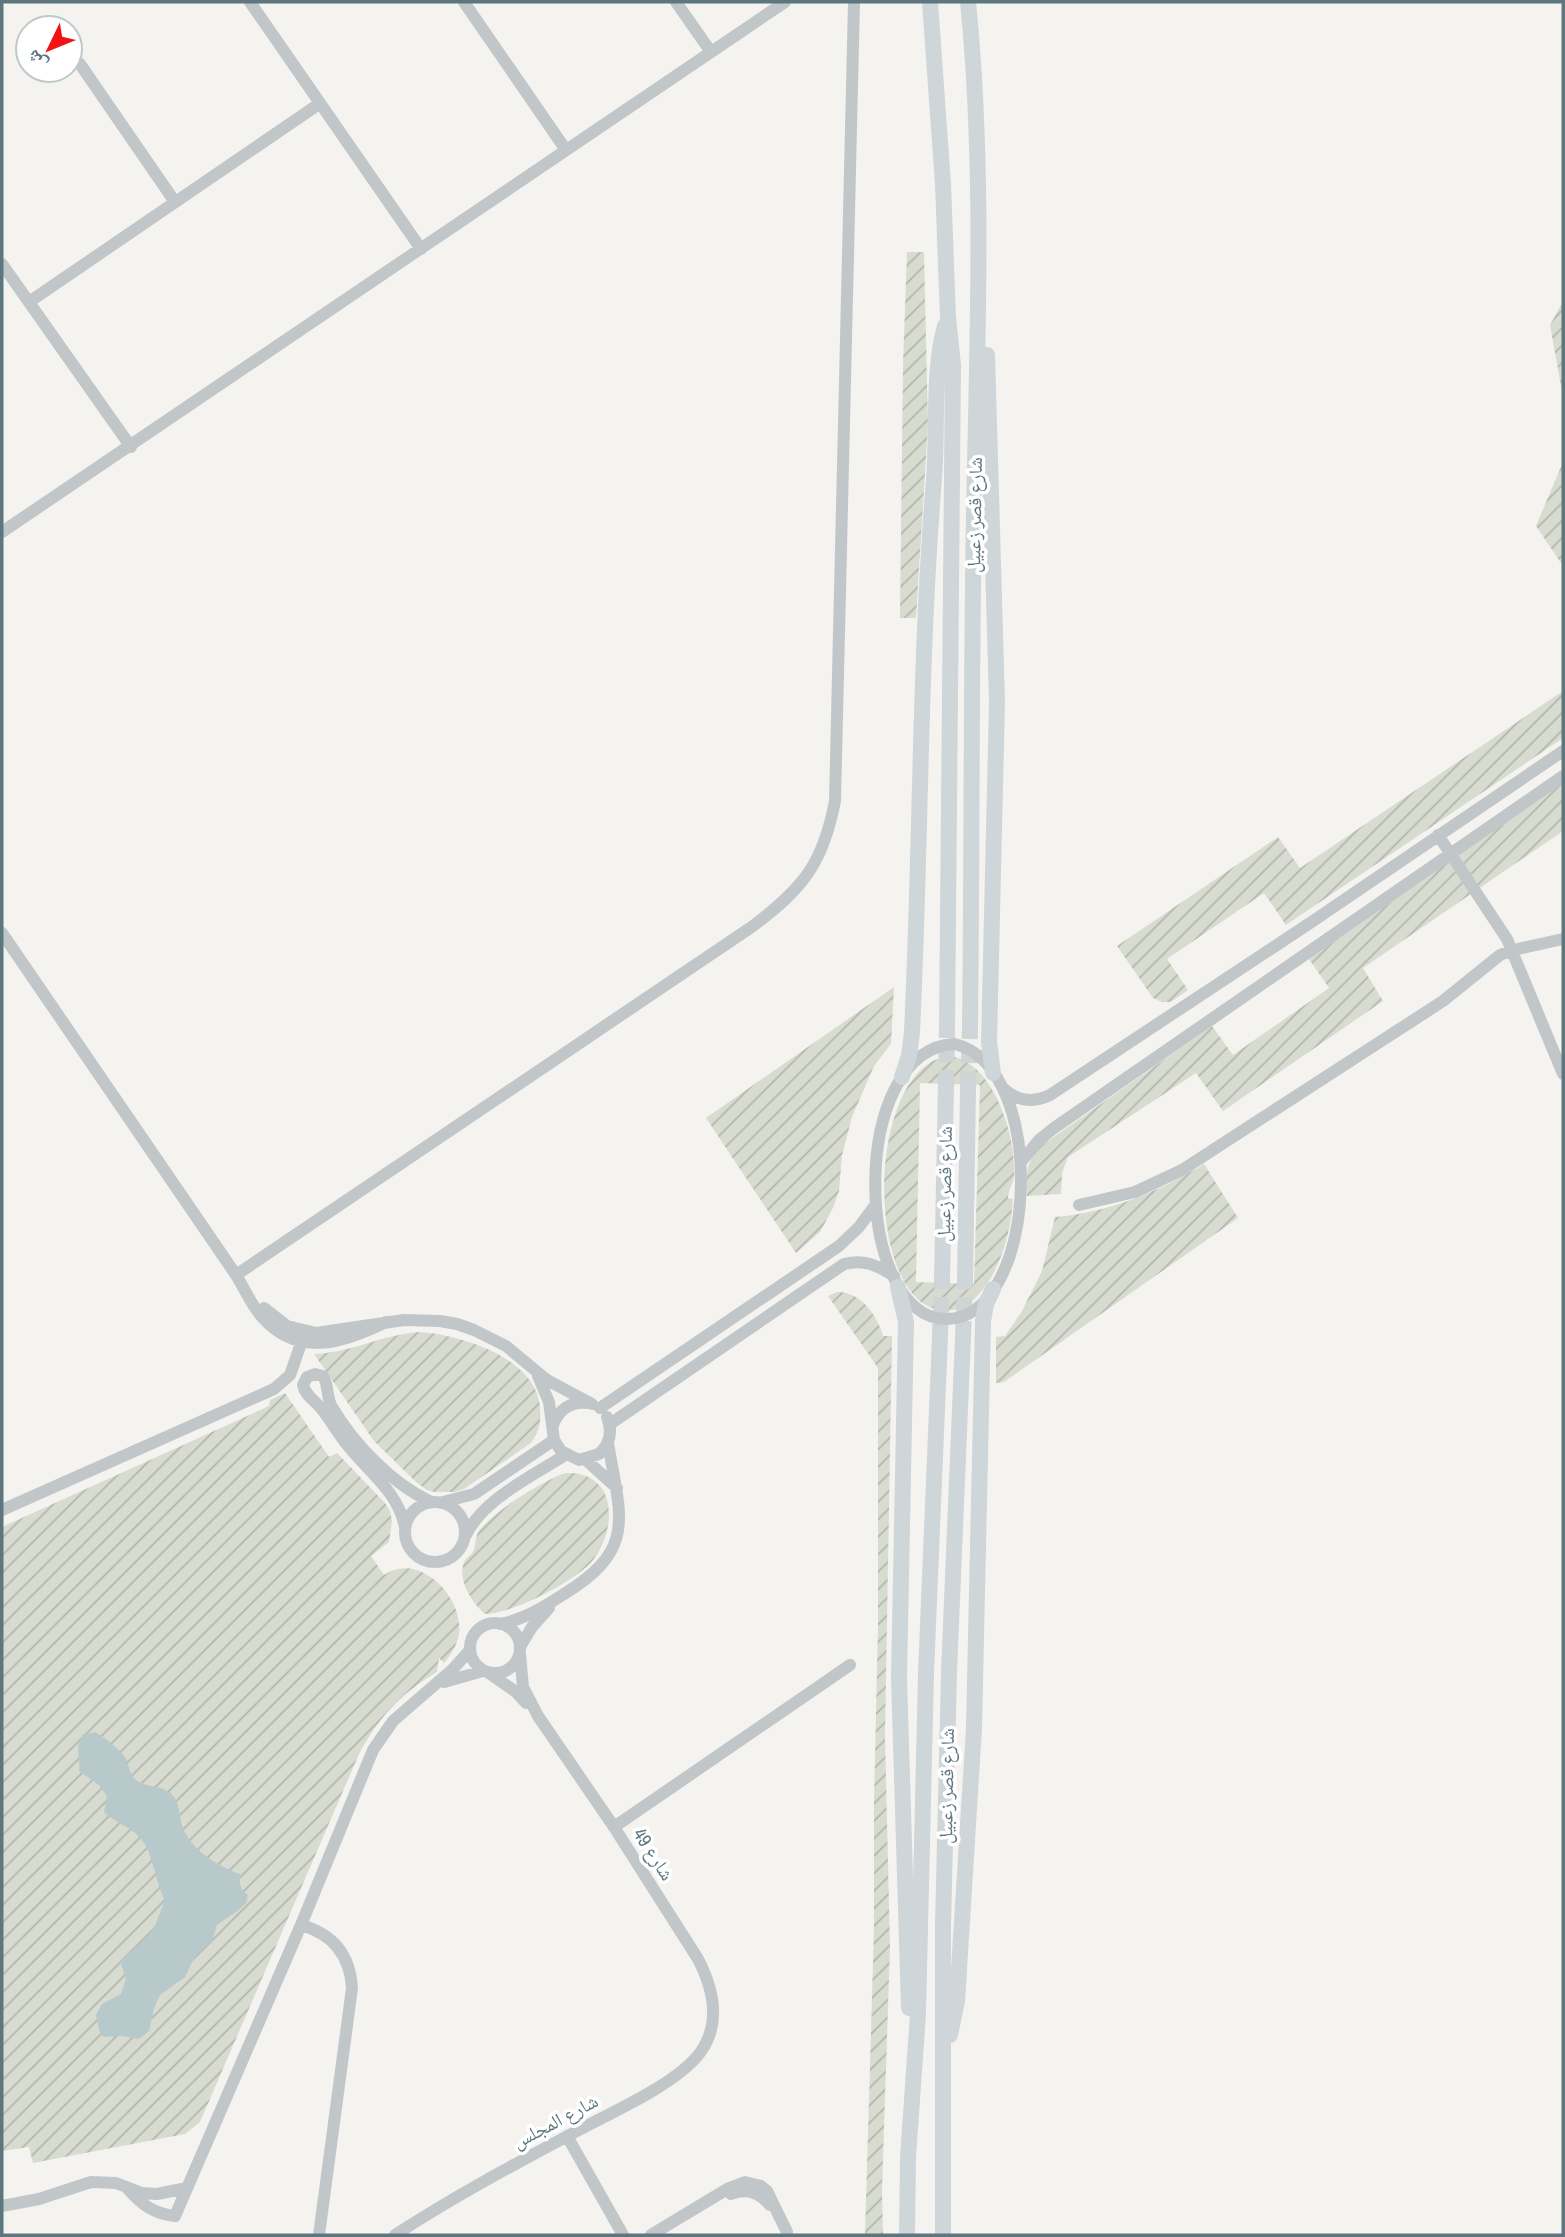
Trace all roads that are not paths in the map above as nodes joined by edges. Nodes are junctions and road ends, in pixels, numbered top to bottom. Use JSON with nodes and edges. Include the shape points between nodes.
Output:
{"nodes":[{"id":1,"x":250,"y":2,"type":"edge"},
{"id":2,"x":464,"y":2,"type":"edge"},
{"id":3,"x":676,"y":2,"type":"edge"},
{"id":4,"x":785,"y":2,"type":"edge"},
{"id":5,"x":853,"y":2,"type":"edge"},
{"id":6,"x":930,"y":2,"type":"edge"},
{"id":7,"x":968,"y":2,"type":"edge"},
{"id":8,"x":711,"y":52,"type":"junction"},
{"id":9,"x":84,"y":70,"type":"edge"},
{"id":10,"x":319,"y":104,"type":"junction"},
{"id":11,"x":566,"y":150,"type":"junction"},
{"id":12,"x":175,"y":202,"type":"junction"},
{"id":13,"x":421,"y":249,"type":"junction"},
{"id":14,"x":2,"y":264,"type":"edge"},
{"id":15,"x":29,"y":302,"type":"junction"},
{"id":16,"x":978,"y":312,"type":"junction"},
{"id":17,"x":948,"y":317,"type":"junction"},
{"id":18,"x":131,"y":447,"type":"junction"},
{"id":19,"x":2,"y":533,"type":"edge"},
{"id":20,"x":1563,"y":751,"type":"edge"},
{"id":21,"x":1563,"y":776,"type":"edge"},
{"id":22,"x":1438,"y":835,"type":"junction"},
{"id":23,"x":1451,"y":853,"type":"junction"},
{"id":24,"x":2,"y":933,"type":"edge"},
{"id":25,"x":1563,"y":939,"type":"edge"},
{"id":26,"x":1513,"y":950,"type":"junction"},
{"id":27,"x":947,"y":1028,"type":"tunnel mouth"},
{"id":28,"x":970,"y":1028,"type":"tunnel mouth"},
{"id":29,"x":992,"y":1072,"type":"junction"},
{"id":30,"x":1563,"y":1074,"type":"edge"},
{"id":31,"x":902,"y":1077,"type":"junction"},
{"id":32,"x":946,"y":1086,"type":"tunnel mouth"},
{"id":33,"x":968,"y":1087,"type":"tunnel mouth"},
{"id":34,"x":1021,"y":1162,"type":"junction"},
{"id":35,"x":876,"y":1204,"type":"junction"},
{"id":36,"x":1079,"y":1205,"type":"dead end"},
{"id":37,"x":236,"y":1275,"type":"junction"},
{"id":38,"x":942,"y":1281,"type":"tunnel mouth"},
{"id":39,"x":896,"y":1282,"type":"junction"},
{"id":40,"x":965,"y":1282,"type":"tunnel mouth"},
{"id":41,"x":993,"y":1289,"type":"junction"},
{"id":42,"x":303,"y":1337,"type":"junction"},
{"id":43,"x":940,"y":1337,"type":"tunnel mouth"},
{"id":44,"x":963,"y":1337,"type":"tunnel mouth"},
{"id":45,"x":534,"y":1370,"type":"junction"},
{"id":46,"x":596,"y":1406,"type":"junction"},
{"id":47,"x":610,"y":1424,"type":"junction"},
{"id":48,"x":553,"y":1425,"type":"junction"},
{"id":49,"x":554,"y":1440,"type":"junction"},
{"id":50,"x":608,"y":1443,"type":"junction"},
{"id":51,"x":565,"y":1455,"type":"junction"},
{"id":52,"x":586,"y":1460,"type":"junction"},
{"id":53,"x":618,"y":1488,"type":"junction"},
{"id":54,"x":437,"y":1502,"type":"junction"},
{"id":55,"x":2,"y":1510,"type":"edge"},
{"id":56,"x":405,"y":1527,"type":"junction"},
{"id":57,"x":466,"y":1536,"type":"junction"},
{"id":58,"x":559,"y":1597,"type":"junction"},
{"id":59,"x":500,"y":1624,"type":"junction"},
{"id":60,"x":470,"y":1650,"type":"junction"},
{"id":61,"x":520,"y":1650,"type":"junction"},
{"id":62,"x":850,"y":1665,"type":"dead end"},
{"id":63,"x":486,"y":1672,"type":"junction"},
{"id":64,"x":434,"y":1686,"type":"junction"},
{"id":65,"x":538,"y":1716,"type":"junction"},
{"id":66,"x":614,"y":1828,"type":"junction"},
{"id":67,"x":301,"y":1925,"type":"junction"},
{"id":68,"x":713,"y":2022,"type":"joint"},
{"id":69,"x":915,"y":2051,"type":"junction"},
{"id":70,"x":944,"y":2058,"type":"junction"},
{"id":71,"x":567,"y":2136,"type":"junction"},
{"id":72,"x":187,"y":2188,"type":"junction"},
{"id":73,"x":128,"y":2189,"type":"junction"},
{"id":74,"x":2,"y":2206,"type":"edge"},
{"id":75,"x":788,"y":2234,"type":"edge"},
{"id":76,"x":319,"y":2235,"type":"edge"},
{"id":77,"x":396,"y":2235,"type":"edge"},
{"id":78,"x":623,"y":2235,"type":"edge"},
{"id":79,"x":651,"y":2235,"type":"edge"},
{"id":80,"x":907,"y":2235,"type":"edge"},
{"id":81,"x":943,"y":2235,"type":"edge"}],
"edges":[{"from":1,"to":10,"type":"street"},
{"from":2,"to":11,"type":"street"},
{"from":3,"to":8,"type":"street"},
{"from":4,"to":8,"type":"street"},
{"from":5,"to":37,"type":"street","via":[[835,801],[819,857],[784,902],[753,926]]},
{"from":6,"to":17,"type":"main road","name":"شارع قصر زعبيل"},
{"from":7,"to":16,"type":"main road","name":"شارع قصر زعبيل","via":[[978,172]]},
{"from":8,"to":11,"type":"street"},
{"from":9,"to":12,"type":"street"},
{"from":10,"to":12,"type":"street"},
{"from":10,"to":13,"type":"street"},
{"from":11,"to":13,"type":"street"},
{"from":12,"to":15,"type":"street"},
{"from":13,"to":18,"type":"street"},
{"from":14,"to":15,"type":"street"},
{"from":15,"to":18,"type":"street"},
{"from":16,"to":28,"type":"main road","name":"شارع قصر زعبيل"},
{"from":16,"to":29,"type":"main road","via":[[988,366],[997,702]]},
{"from":17,"to":27,"type":"main road","name":"شارع قصر زعبيل","via":[[953,378]]},
{"from":17,"to":31,"type":"main road","via":[[939,353],[926,578],[913,1021]]},
{"from":18,"to":19,"type":"street"},
{"from":20,"to":22,"type":"street"},
{"from":21,"to":23,"type":"street"},
{"from":22,"to":23,"type":"street"},
{"from":22,"to":29,"type":"street","via":[[1050,1095],[1032,1101],[1014,1097]]},
{"from":23,"to":26,"type":"street"},
{"from":23,"to":34,"type":"street","via":[[1054,1128]]},
{"from":24,"to":37,"type":"street"},
{"from":25,"to":26,"type":"street"},
{"from":26,"to":30,"type":"street"},
{"from":26,"to":36,"type":"street","via":[[1443,1001],[1182,1170],[1135,1192]]},
{"from":29,"to":31,"type":"street","via":[[975,1052],[954,1044],[924,1054]]},
{"from":29,"to":34,"type":"street","via":[[1017,1129]]},
{"from":31,"to":35,"type":"street","via":[[880,1131]]},
{"from":32,"to":38,"type":"main road","name":"شارع قصر زعبيل"},
{"from":33,"to":40,"type":"main road","name":"شارع قصر زعبيل"},
{"from":34,"to":41,"type":"street","via":[[1014,1239]]},
{"from":35,"to":39,"type":"street","via":[[883,1248]]},
{"from":35,"to":46,"type":"street","via":[[839,1247]]},
{"from":37,"to":42,"type":"street","via":[[270,1326]]},
{"from":39,"to":41,"type":"street","via":[[914,1305],[930,1316],[948,1319],[975,1309]]},
{"from":39,"to":47,"type":"street","via":[[873,1264],[844,1264]]},
{"from":39,"to":69,"type":"main road","via":[[906,1322],[899,1678],[909,2019]]},
{"from":41,"to":70,"type":"main road","via":[[983,1321],[974,1728],[960,1953],[955,2016]]},
{"from":42,"to":45,"type":"street","via":[[422,1319],[457,1324],[483,1334]]},
{"from":42,"to":55,"type":"street","via":[[290,1375],[274,1389]]},
{"from":43,"to":69,"type":"main road","name":"شارع قصر زعبيل"},
{"from":44,"to":70,"type":"main road","name":"شارع قصر زعبيل","via":[[949,1672]]},
{"from":45,"to":46,"type":"street"},
{"from":45,"to":48,"type":"street","via":[[549,1402]]},
{"from":46,"to":47,"type":"street"},
{"from":46,"to":48,"type":"street","via":[[578,1402],[565,1407]]},
{"from":47,"to":50,"type":"street"},
{"from":48,"to":49,"type":"street"},
{"from":49,"to":51,"type":"street"},
{"from":49,"to":54,"type":"street","via":[[474,1494]]},
{"from":50,"to":52,"type":"street"},
{"from":50,"to":53,"type":"street"},
{"from":51,"to":52,"type":"street"},
{"from":51,"to":57,"type":"street","via":[[485,1508]]},
{"from":52,"to":53,"type":"street"},
{"from":53,"to":58,"type":"street","via":[[620,1520],[612,1550],[593,1575]]},
{"from":54,"to":56,"type":"street","via":[[414,1510]]},
{"from":54,"to":56,"type":"street","via":[[399,1483],[333,1409],[323,1376],[307,1377],[303,1385],[306,1394],[391,1494]]},
{"from":54,"to":57,"type":"street","via":[[458,1511]]},
{"from":56,"to":57,"type":"street","via":[[409,1547],[431,1562],[454,1556]]},
{"from":58,"to":59,"type":"street","via":[[521,1619]]},
{"from":58,"to":61,"type":"street","via":[[531,1627]]},
{"from":59,"to":60,"type":"street","via":[[476,1632]]},
{"from":59,"to":61,"type":"street","via":[[512,1630]]},
{"from":60,"to":63,"type":"street","via":[[474,1662]]},
{"from":60,"to":64,"type":"street"},
{"from":61,"to":63,"type":"street","via":[[509,1669]]},
{"from":61,"to":65,"type":"street","name":"شارع 49","via":[[523,1687]]},
{"from":62,"to":66,"type":"street"},
{"from":63,"to":64,"type":"street"},
{"from":63,"to":65,"type":"street","name":"شارع 49","via":[[516,1692]]},
{"from":64,"to":67,"type":"street","via":[[393,1721],[373,1750]]},
{"from":65,"to":66,"type":"street","name":"شارع 49"},
{"from":66,"to":68,"type":"street","name":"شارع 49","via":[[698,1959],[713,2000]]},
{"from":67,"to":72,"type":"street"},
{"from":67,"to":76,"type":"street","via":[[314,1929],[346,1957],[352,1988]]},
{"from":68,"to":71,"type":"street","name":"شارع المجلس","via":[[703,2049],[685,2068]]},
{"from":69,"to":80,"type":"main road","name":"شارع قصر زعبيل"},
{"from":70,"to":81,"type":"main road","name":"شارع قصر زعبيل"},
{"from":71,"to":77,"type":"street","name":"شارع المجلس"},
{"from":71,"to":78,"type":"street"},
{"from":72,"to":73,"type":"street","via":[[157,2194]]},
{"from":72,"to":73,"type":"street","via":[[175,2216],[152,2211]]},
{"from":73,"to":74,"type":"street","via":[[91,2182]]},
{"from":75,"to":79,"type":"street","via":[[767,2191],[753,2183],[736,2184]]}]}
